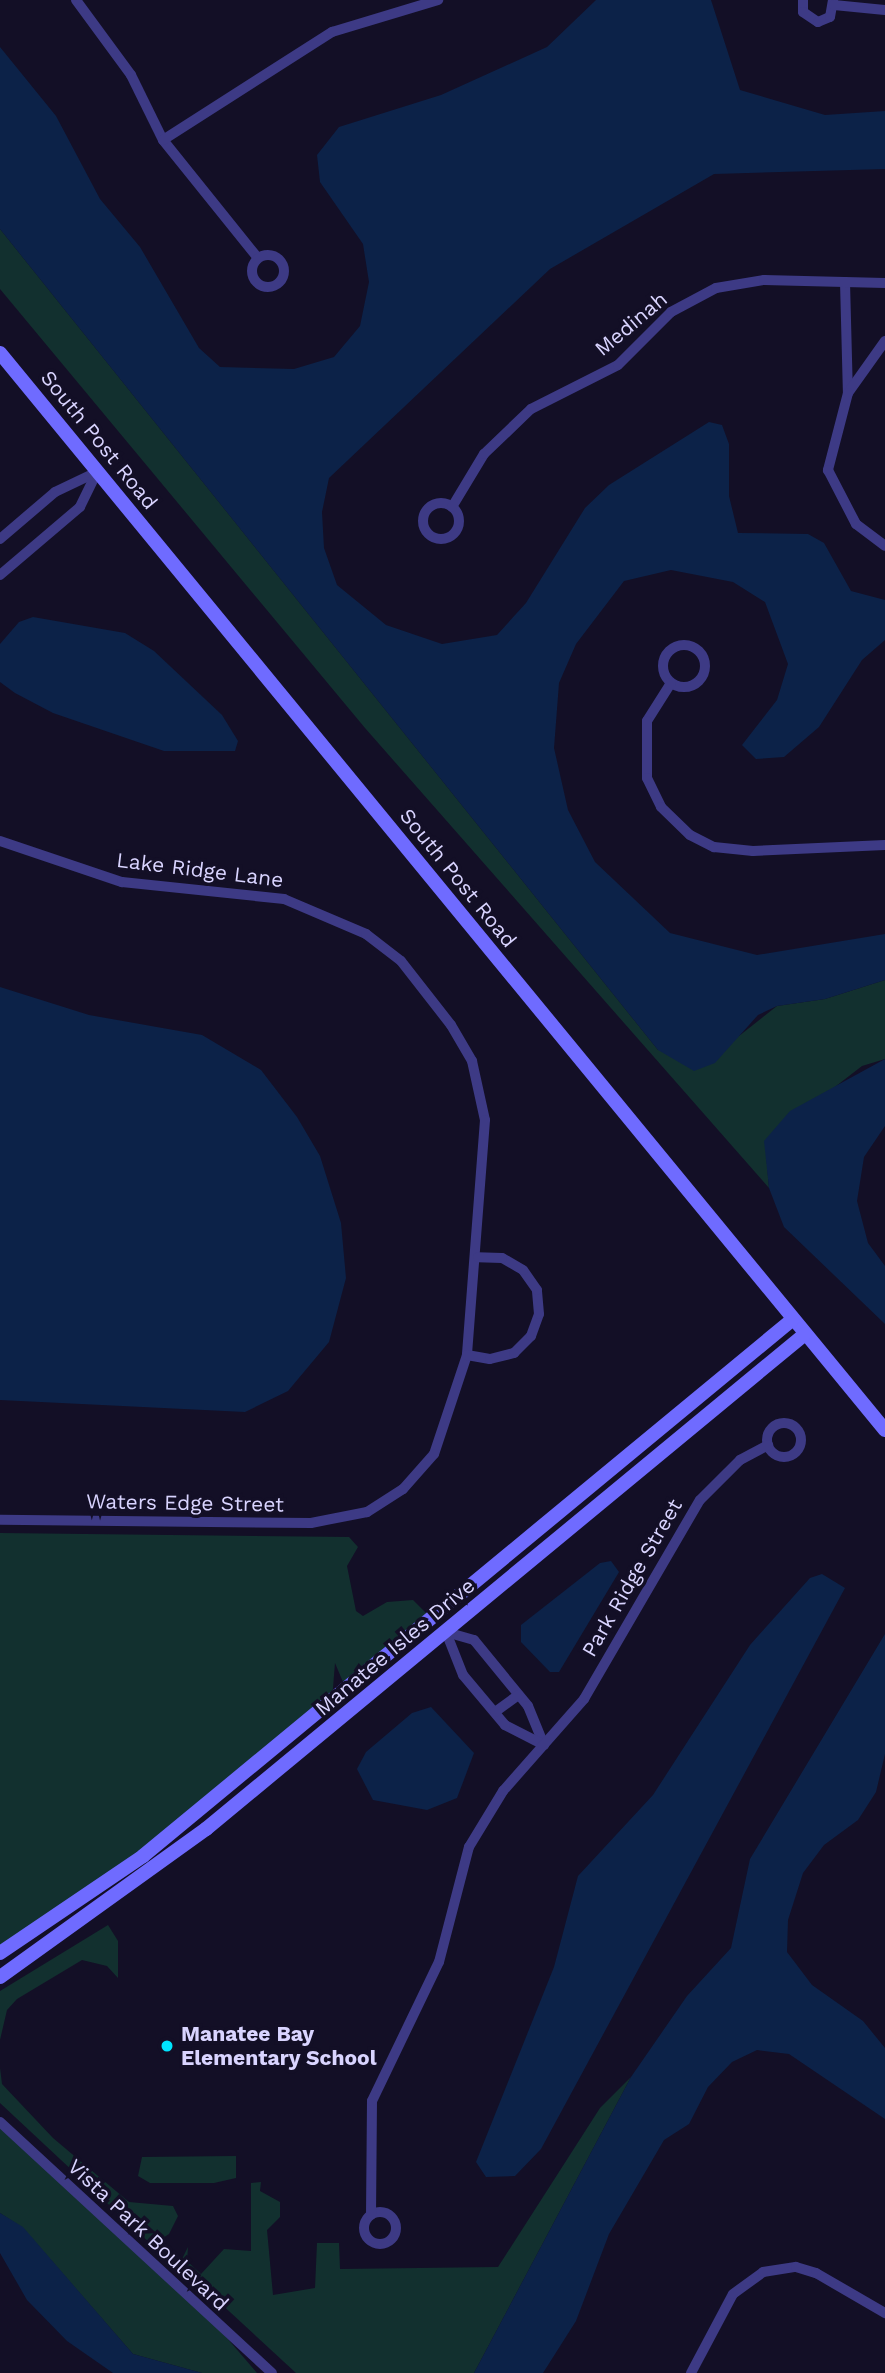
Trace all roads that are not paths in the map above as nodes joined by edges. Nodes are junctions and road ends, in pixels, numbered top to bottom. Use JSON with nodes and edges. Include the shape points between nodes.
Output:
{"nodes":[{"id":1,"x":76,"y":0,"type":"edge"},
{"id":2,"x":438,"y":0,"type":"edge"},
{"id":3,"x":803,"y":0,"type":"edge"},
{"id":4,"x":833,"y":3,"type":"edge"},
{"id":5,"x":885,"y":9,"type":"edge"},
{"id":6,"x":163,"y":140,"type":"junction"},
{"id":7,"x":258,"y":258,"type":"dead end"},
{"id":8,"x":845,"y":282,"type":"junction"},
{"id":9,"x":885,"y":283,"type":"edge"},
{"id":10,"x":885,"y":341,"type":"edge"},
{"id":11,"x":0,"y":353,"type":"edge"},
{"id":12,"x":848,"y":393,"type":"junction"},
{"id":13,"x":97,"y":471,"type":"junction"},
{"id":14,"x":452,"y":507,"type":"dead end"},
{"id":15,"x":0,"y":539,"type":"edge"},
{"id":16,"x":885,"y":545,"type":"edge"},
{"id":17,"x":0,"y":575,"type":"edge"},
{"id":18,"x":671,"y":683,"type":"junction"},
{"id":19,"x":0,"y":841,"type":"edge"},
{"id":20,"x":885,"y":845,"type":"edge"},
{"id":21,"x":478,"y":1257,"type":"junction"},
{"id":22,"x":793,"y":1319,"type":"junction"},
{"id":23,"x":804,"y":1334,"type":"junction"},
{"id":24,"x":467,"y":1355,"type":"junction"},
{"id":25,"x":885,"y":1430,"type":"edge"},
{"id":26,"x":768,"y":1445,"type":"dead end"},
{"id":27,"x":367,"y":1512,"type":"joint"},
{"id":28,"x":0,"y":1520,"type":"edge"},
{"id":29,"x":431,"y":1618,"type":"junction"},
{"id":30,"x":446,"y":1632,"type":"junction"},
{"id":31,"x":518,"y":1695,"type":"junction"},
{"id":32,"x":495,"y":1713,"type":"junction"},
{"id":33,"x":544,"y":1745,"type":"junction"},
{"id":34,"x":206,"y":1805,"type":"junction"},
{"id":35,"x":218,"y":1819,"type":"junction"},
{"id":36,"x":0,"y":1953,"type":"edge"},
{"id":37,"x":0,"y":1977,"type":"edge"},
{"id":38,"x":0,"y":2122,"type":"edge"},
{"id":39,"x":371,"y":2215,"type":"dead end"},
{"id":40,"x":885,"y":2313,"type":"edge"},
{"id":41,"x":272,"y":2373,"type":"edge"},
{"id":42,"x":691,"y":2373,"type":"edge"}],
"edges":[{"from":1,"to":6,"type":"street","via":[[131,75]]},
{"from":2,"to":6,"type":"street","via":[[332,32]]},
{"from":3,"to":4,"type":"street","via":[[812,21],[830,17]]},
{"from":4,"to":5,"type":"street"},
{"from":6,"to":7,"type":"street"},
{"from":8,"to":9,"type":"street","name":"Medinah"},
{"from":8,"to":12,"type":"street"},
{"from":8,"to":14,"type":"street","name":"Medinah","via":[[764,280],[716,288],[671,312],[618,365],[531,410],[484,454]]},
{"from":10,"to":12,"type":"street"},
{"from":11,"to":13,"type":"street","name":"South Post Road"},
{"from":12,"to":16,"type":"street","via":[[828,470],[856,524]]},
{"from":13,"to":15,"type":"street","via":[[55,492]]},
{"from":13,"to":17,"type":"street","via":[[80,507]]},
{"from":13,"to":22,"type":"street","name":"South Post Road"},
{"from":18,"to":18,"type":"street","via":[[687,687],[702,678],[706,663],[697,649],[681,645],[667,653],[663,669]]},
{"from":18,"to":20,"type":"street","via":[[648,721],[647,778],[661,807],[690,835],[715,847],[753,851]]},
{"from":19,"to":21,"type":"street","name":"Lake Ridge Lane","via":[[122,882],[284,899],[366,934],[401,961],[472,1061],[485,1120]]},
{"from":21,"to":24,"type":"street","name":"Lake Ridge Lane"},
{"from":21,"to":24,"type":"street","via":[[502,1258],[523,1270],[537,1290],[539,1314],[531,1336],[514,1353],[491,1359]]},
{"from":22,"to":23,"type":"street","name":"South Post Road"},
{"from":22,"to":29,"type":"street","name":"Manatee Isles Drive"},
{"from":23,"to":25,"type":"street","name":"South Post Road"},
{"from":23,"to":30,"type":"street","name":"Manatee Isles Drive"},
{"from":24,"to":27,"type":"street","name":"Lake Ridge Lane","via":[[434,1454],[403,1489]]},
{"from":26,"to":33,"type":"street","name":"Park Ridge Street","via":[[740,1460],[700,1500],[584,1699]]},
{"from":27,"to":28,"type":"street","name":"Waters Edge Street","via":[[311,1523]]},
{"from":29,"to":30,"type":"street"},
{"from":29,"to":34,"type":"street","name":"Manatee Isles Drive"},
{"from":30,"to":31,"type":"street","via":[[474,1640]]},
{"from":30,"to":32,"type":"street","via":[[463,1675]]},
{"from":30,"to":35,"type":"street","name":"Manatee Isles Drive"},
{"from":31,"to":32,"type":"street"},
{"from":31,"to":33,"type":"street","via":[[538,1722]]},
{"from":32,"to":33,"type":"street","via":[[524,1739]]},
{"from":33,"to":39,"type":"street","name":"Park Ridge Street","via":[[503,1791],[469,1847],[439,1962],[378,2083],[368,2117]]},
{"from":34,"to":35,"type":"street"},
{"from":34,"to":36,"type":"street","name":"Manatee Isles Drive","via":[[74,1907]]},
{"from":35,"to":37,"type":"street","name":"Manatee Isles Drive","via":[[84,1923]]},
{"from":38,"to":41,"type":"street","name":"Vista Park Boulevard"},
{"from":40,"to":42,"type":"street","via":[[816,2273],[796,2267],[763,2272],[733,2294]]}]}
